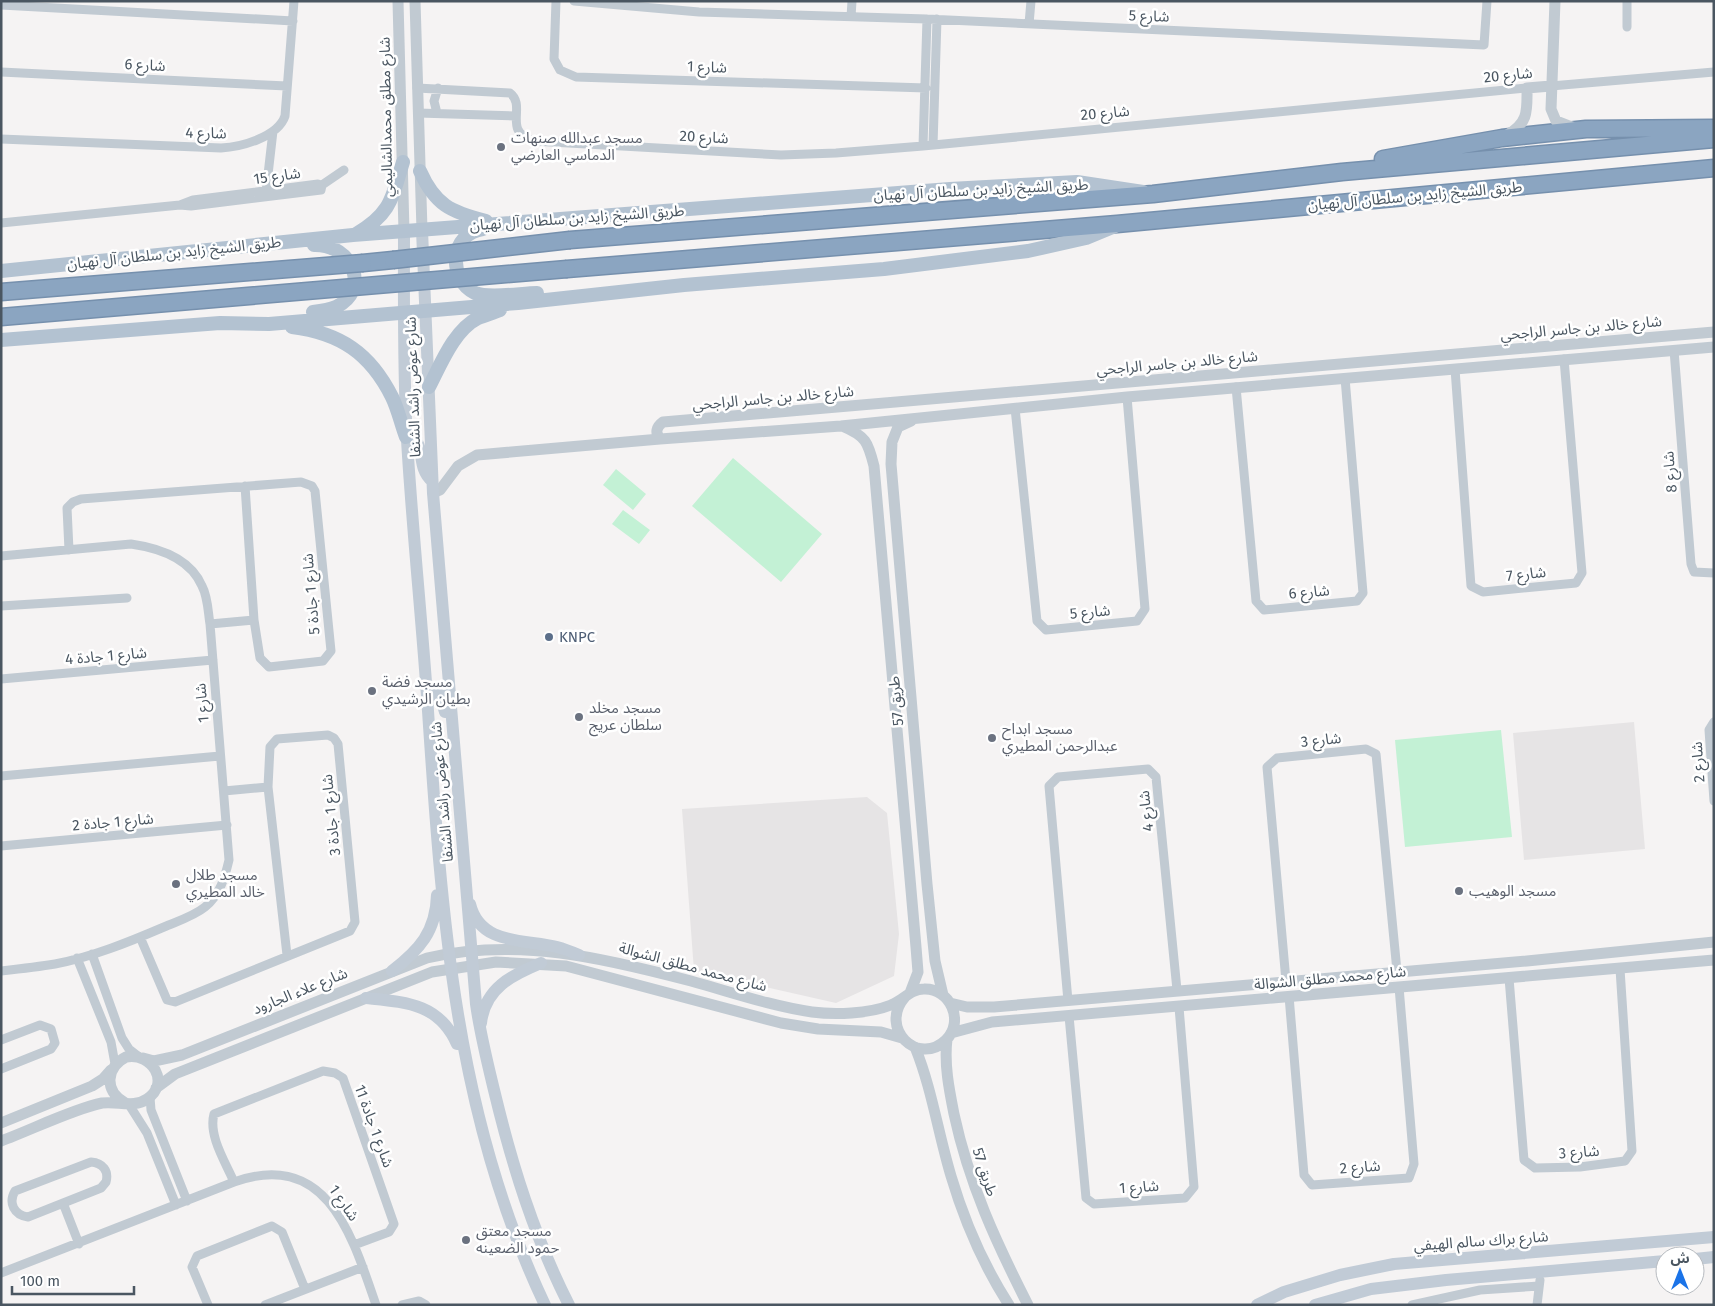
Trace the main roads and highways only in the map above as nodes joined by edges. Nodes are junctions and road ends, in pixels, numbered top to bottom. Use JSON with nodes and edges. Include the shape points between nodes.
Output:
{"nodes":[{"id":1,"x":1714,"y":128,"type":"edge"},
{"id":2,"x":1714,"y":139,"type":"edge"},
{"id":3,"x":402,"y":162,"type":"road end"},
{"id":4,"x":1714,"y":168,"type":"edge"},
{"id":5,"x":420,"y":171,"type":"road end"},
{"id":6,"x":1342,"y":172,"type":"junction"},
{"id":7,"x":1153,"y":194,"type":"junction"},
{"id":8,"x":671,"y":211,"type":"junction"},
{"id":9,"x":496,"y":224,"type":"junction"},
{"id":10,"x":1117,"y":224,"type":"junction"},
{"id":11,"x":422,"y":230,"type":"junction"},
{"id":12,"x":404,"y":232,"type":"junction"},
{"id":13,"x":354,"y":235,"type":"junction"},
{"id":14,"x":209,"y":250,"type":"junction"},
{"id":15,"x":1,"y":271,"type":"edge"},
{"id":16,"x":684,"y":285,"type":"junction"},
{"id":17,"x":1,"y":292,"type":"edge"},
{"id":18,"x":518,"y":303,"type":"junction"},
{"id":19,"x":426,"y":311,"type":"junction"},
{"id":20,"x":405,"y":313,"type":"junction"},
{"id":21,"x":1,"y":318,"type":"edge"},
{"id":22,"x":220,"y":323,"type":"junction"},
{"id":23,"x":269,"y":324,"type":"junction"},
{"id":24,"x":1,"y":340,"type":"edge"},
{"id":25,"x":429,"y":387,"type":"junction"},
{"id":26,"x":406,"y":437,"type":"junction"},
{"id":27,"x":433,"y":487,"type":"junction"},
{"id":28,"x":427,"y":698,"type":"junction"},
{"id":29,"x":459,"y":803,"type":"junction"},
{"id":30,"x":438,"y":860,"type":"junction"},
{"id":31,"x":467,"y":889,"type":"junction"},
{"id":32,"x":579,"y":955,"type":"road end"},
{"id":33,"x":541,"y":963,"type":"road end"},
{"id":34,"x":392,"y":971,"type":"road end"},
{"id":35,"x":366,"y":998,"type":"road end"},
{"id":36,"x":480,"y":1036,"type":"junction"},
{"id":37,"x":465,"y":1061,"type":"junction"},
{"id":38,"x":1714,"y":1237,"type":"edge"},
{"id":39,"x":1542,"y":1253,"type":"junction"},
{"id":40,"x":1474,"y":1258,"type":"junction"},
{"id":41,"x":1655,"y":1263,"type":"edge"},
{"id":42,"x":1540,"y":1272,"type":"junction"},
{"id":43,"x":1476,"y":1277,"type":"junction"},
{"id":44,"x":1328,"y":1302,"type":"edge"},
{"id":45,"x":545,"y":1305,"type":"edge"},
{"id":46,"x":569,"y":1305,"type":"edge"},
{"id":47,"x":1256,"y":1305,"type":"edge"},
{"id":48,"x":1315,"y":1305,"type":"edge"}],
"edges":[{"from":1,"to":6,"type":"highway","via":[[1586,130],[1502,138],[1395,156]]},
{"from":2,"to":6,"type":"highway","name":"طريق الشيخ زايد بن سلطان آل نهيان"},
{"from":3,"to":13,"type":"main road","via":[[383,215]]},
{"from":4,"to":10,"type":"highway","name":"طريق الشيخ زايد بن سلطان آل نهيان"},
{"from":5,"to":9,"type":"main road","via":[[440,203],[456,213]]},
{"from":6,"to":7,"type":"highway","name":"طريق الشيخ زايد بن سلطان آل نهيان"},
{"from":7,"to":8,"type":"main road","name":"طريق الشيخ زايد بن سلطان آل نهيان","via":[[1077,182]]},
{"from":7,"to":17,"type":"highway","name":"طريق الشيخ زايد بن سلطان آل نهيان","bridge":true,"via":[[570,240],[393,260]]},
{"from":8,"to":9,"type":"main road","name":"طريق الشيخ زايد بن سلطان آل نهيان"},
{"from":8,"to":16,"type":"main road","via":[[480,229],[468,235],[460,245],[456,266],[462,282],[484,295]]},
{"from":9,"to":11,"type":"main road","name":"طريق الشيخ زايد بن سلطان آل نهيان"},
{"from":10,"to":16,"type":"main road","name":"طريق الشيخ زايد بن سلطان آل نهيان","via":[[1086,238],[1000,255],[884,269]]},
{"from":10,"to":21,"type":"highway","name":"طريق الشيخ زايد بن سلطان آل نهيان","bridge":true},
{"from":11,"to":12,"type":"main road","name":"طريق الشيخ زايد بن سلطان آل نهيان"},
{"from":11,"to":19,"type":"main road","name":"شارع عوض راشد الشنفا"},
{"from":12,"to":13,"type":"main road","name":"طريق الشيخ زايد بن سلطان آل نهيان"},
{"from":12,"to":20,"type":"main road","name":"شارع عوض راشد الشنفا"},
{"from":13,"to":14,"type":"main road","name":"طريق الشيخ زايد بن سلطان آل نهيان"},
{"from":14,"to":15,"type":"main road","name":"طريق الشيخ زايد بن سلطان آل نهيان"},
{"from":14,"to":22,"type":"main road","via":[[325,245],[344,254],[354,271],[352,291],[335,308]]},
{"from":16,"to":18,"type":"main road","name":"طريق الشيخ زايد بن سلطان آل نهيان"},
{"from":18,"to":19,"type":"main road","name":"طريق الشيخ زايد بن سلطان آل نهيان"},
{"from":18,"to":25,"type":"main road","via":[[477,318],[465,328]]},
{"from":19,"to":20,"type":"main road","name":"طريق الشيخ زايد بن سلطان آل نهيان"},
{"from":19,"to":25,"type":"main road","name":"شارع عوض راشد الشنفا"},
{"from":20,"to":23,"type":"main road","name":"طريق الشيخ زايد بن سلطان آل نهيان"},
{"from":20,"to":26,"type":"main road","name":"شارع عوض راشد الشنفا"},
{"from":22,"to":23,"type":"main road","name":"طريق الشيخ زايد بن سلطان آل نهيان"},
{"from":22,"to":24,"type":"main road","name":"طريق الشيخ زايد بن سلطان آل نهيان"},
{"from":23,"to":26,"type":"main road","via":[[329,335],[360,353],[378,372],[393,398]]},
{"from":25,"to":27,"type":"main road","name":"شارع عوض راشد الشنفا"},
{"from":26,"to":27,"type":"main road","via":[[419,442],[423,468]]},
{"from":26,"to":28,"type":"main road","name":"شارع عوض راشد الشنفا"},
{"from":27,"to":29,"type":"main road","name":"شارع عوض راشد الشنفا"},
{"from":28,"to":29,"type":"main road","via":[[432,694],[442,698],[452,778]]},
{"from":28,"to":30,"type":"main road","name":"شارع عوض راشد الشنفا"},
{"from":29,"to":31,"type":"main road","name":"شارع عوض راشد الشنفا"},
{"from":30,"to":34,"type":"main road","via":[[436,910],[432,925],[415,953]]},
{"from":30,"to":37,"type":"main road","name":"شارع عوض راشد الشنفا"},
{"from":31,"to":32,"type":"main road","via":[[475,915],[496,935],[516,942],[557,947]]},
{"from":31,"to":36,"type":"main road","name":"شارع عوض راشد الشنفا"},
{"from":33,"to":36,"type":"main road","via":[[514,974],[495,990],[485,1008]]},
{"from":35,"to":37,"type":"main road","via":[[422,1006],[451,1029]]},
{"from":36,"to":46,"type":"main road","name":"شارع عوض راشد الشنفا","via":[[524,1201],[547,1262]]},
{"from":37,"to":45,"type":"main road","name":"شارع عوض راشد الشنفا","via":[[492,1166],[528,1268]]},
{"from":38,"to":39,"type":"main road","name":"شارع براك سالم الهيفي"},
{"from":39,"to":40,"type":"main road","name":"شارع براك سالم الهيفي"},
{"from":39,"to":42,"type":"main road"},
{"from":40,"to":43,"type":"main road","via":[[1482,1267]]},
{"from":40,"to":47,"type":"main road","name":"شارع براك سالم الهيفي","via":[[1394,1264],[1340,1275],[1284,1292]]},
{"from":41,"to":42,"type":"main road"},
{"from":42,"to":43,"type":"main road"},
{"from":43,"to":44,"type":"main road","via":[[1371,1289]]},
{"from":44,"to":48,"type":"main road"}]}
